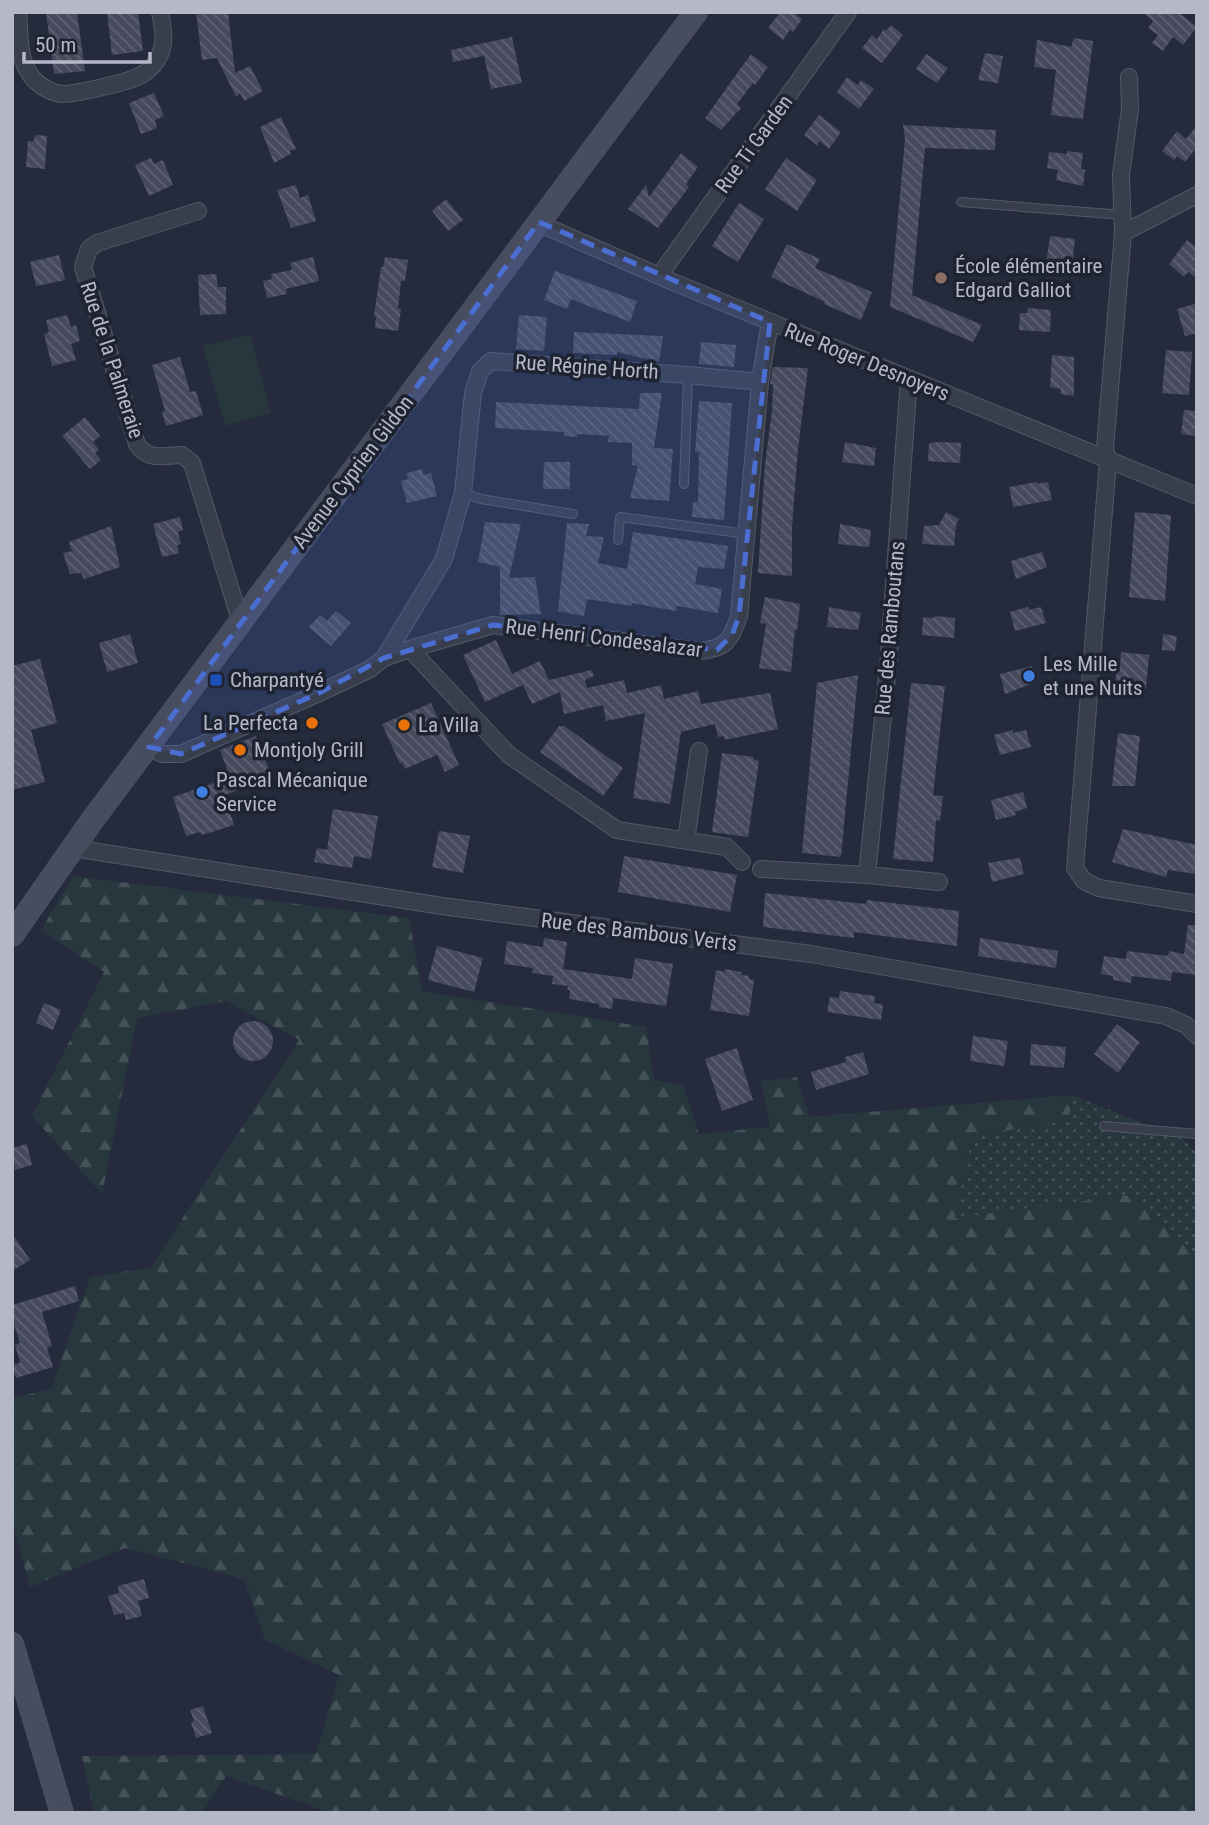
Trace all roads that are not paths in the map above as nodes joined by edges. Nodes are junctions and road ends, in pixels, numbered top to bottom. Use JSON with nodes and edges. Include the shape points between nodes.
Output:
{"nodes":[{"id":1,"x":18,"y":12,"type":"edge"},
{"id":2,"x":160,"y":12,"type":"edge"},
{"id":3,"x":696,"y":12,"type":"edge"},
{"id":4,"x":848,"y":12,"type":"edge"},
{"id":5,"x":1129,"y":77,"type":"dead end"},
{"id":6,"x":1197,"y":195,"type":"edge"},
{"id":7,"x":961,"y":202,"type":"dead end"},
{"id":8,"x":198,"y":211,"type":"dead end"},
{"id":9,"x":1124,"y":215,"type":"junction"},
{"id":10,"x":539,"y":222,"type":"junction"},
{"id":11,"x":1123,"y":233,"type":"junction"},
{"id":12,"x":659,"y":276,"type":"junction"},
{"id":13,"x":769,"y":322,"type":"junction"},
{"id":14,"x":688,"y":374,"type":"junction"},
{"id":15,"x":909,"y":379,"type":"junction"},
{"id":16,"x":760,"y":382,"type":"junction"},
{"id":17,"x":1108,"y":461,"type":"junction"},
{"id":18,"x":684,"y":484,"type":"dead end"},
{"id":19,"x":463,"y":494,"type":"junction"},
{"id":20,"x":1197,"y":496,"type":"edge"},
{"id":21,"x":573,"y":514,"type":"dead end"},
{"id":22,"x":747,"y":534,"type":"junction"},
{"id":23,"x":618,"y":540,"type":"dead end"},
{"id":24,"x":241,"y":623,"type":"junction"},
{"id":25,"x":410,"y":649,"type":"junction"},
{"id":26,"x":384,"y":659,"type":"junction"},
{"id":27,"x":149,"y":747,"type":"junction"},
{"id":28,"x":699,"y":751,"type":"dead end"},
{"id":29,"x":686,"y":840,"type":"junction"},
{"id":30,"x":73,"y":848,"type":"junction"},
{"id":31,"x":742,"y":862,"type":"dead end"},
{"id":32,"x":761,"y":869,"type":"dead end"},
{"id":33,"x":867,"y":876,"type":"junction"},
{"id":34,"x":939,"y":882,"type":"dead end"},
{"id":35,"x":1197,"y":904,"type":"edge"},
{"id":36,"x":12,"y":935,"type":"edge"},
{"id":37,"x":1197,"y":1036,"type":"edge"},
{"id":38,"x":1104,"y":1126,"type":"dead end"},
{"id":39,"x":1197,"y":1134,"type":"edge"},
{"id":40,"x":12,"y":1644,"type":"edge"},
{"id":41,"x":62,"y":1813,"type":"edge"}],
"edges":[{"from":1,"to":2,"type":"street","via":[[26,68],[37,83],[63,94],[136,78],[151,68],[164,40]]},
{"from":3,"to":10,"type":"street","name":"Avenue Cyprien Gildon"},
{"from":4,"to":12,"type":"street","name":"Rue Ti Garden"},
{"from":5,"to":9,"type":"street","via":[[1121,175]]},
{"from":6,"to":11,"type":"street"},
{"from":7,"to":9,"type":"lane"},
{"from":8,"to":24,"type":"street","name":"Rue de la Palmeraie","via":[[97,243],[89,249],[83,267],[137,444],[149,455],[182,455],[192,464]]},
{"from":9,"to":11,"type":"street"},
{"from":10,"to":12,"type":"street","name":"Rue Roger Desnoyers"},
{"from":10,"to":24,"type":"street","name":"Avenue Cyprien Gildon"},
{"from":11,"to":17,"type":"street","via":[[1105,449]]},
{"from":12,"to":13,"type":"street","name":"Rue Roger Desnoyers"},
{"from":13,"to":15,"type":"street","name":"Rue Roger Desnoyers"},
{"from":13,"to":16,"type":"street","name":"Rue Henri Condesalazar"},
{"from":14,"to":16,"type":"street","name":"Rue Régine Horth"},
{"from":14,"to":18,"type":"lane"},
{"from":14,"to":19,"type":"street","name":"Rue Régine Horth","via":[[491,361],[480,371],[473,393]]},
{"from":15,"to":17,"type":"street","name":"Rue Roger Desnoyers"},
{"from":15,"to":33,"type":"street","name":"Rue des Ramboutans"},
{"from":16,"to":22,"type":"street","name":"Rue Henri Condesalazar"},
{"from":17,"to":20,"type":"street","name":"Rue Roger Desnoyers"},
{"from":17,"to":35,"type":"street","via":[[1075,868],[1084,881],[1099,888]]},
{"from":19,"to":21,"type":"lane"},
{"from":19,"to":26,"type":"street","name":"Rue Régine Horth","via":[[444,559]]},
{"from":22,"to":23,"type":"lane","via":[[620,517]]},
{"from":22,"to":25,"type":"street","name":"Rue Henri Condesalazar","via":[[739,616],[732,635],[716,650],[494,625]]},
{"from":24,"to":27,"type":"street","name":"Avenue Cyprien Gildon"},
{"from":25,"to":26,"type":"street"},
{"from":25,"to":29,"type":"street","via":[[509,755],[617,830]]},
{"from":26,"to":27,"type":"street","name":"Rue Régine Horth","via":[[181,754],[162,754]]},
{"from":27,"to":30,"type":"street","name":"Avenue Cyprien Gildon"},
{"from":28,"to":29,"type":"street"},
{"from":29,"to":31,"type":"street","via":[[727,847]]},
{"from":30,"to":36,"type":"street","name":"Avenue Cyprien Gildon"},
{"from":30,"to":37,"type":"street","name":"Rue des Bambous Verts","via":[[442,906],[823,956],[1166,1016],[1186,1024]]},
{"from":32,"to":33,"type":"street"},
{"from":33,"to":34,"type":"street"},
{"from":38,"to":39,"type":"lane"},
{"from":40,"to":41,"type":"street"}]}
